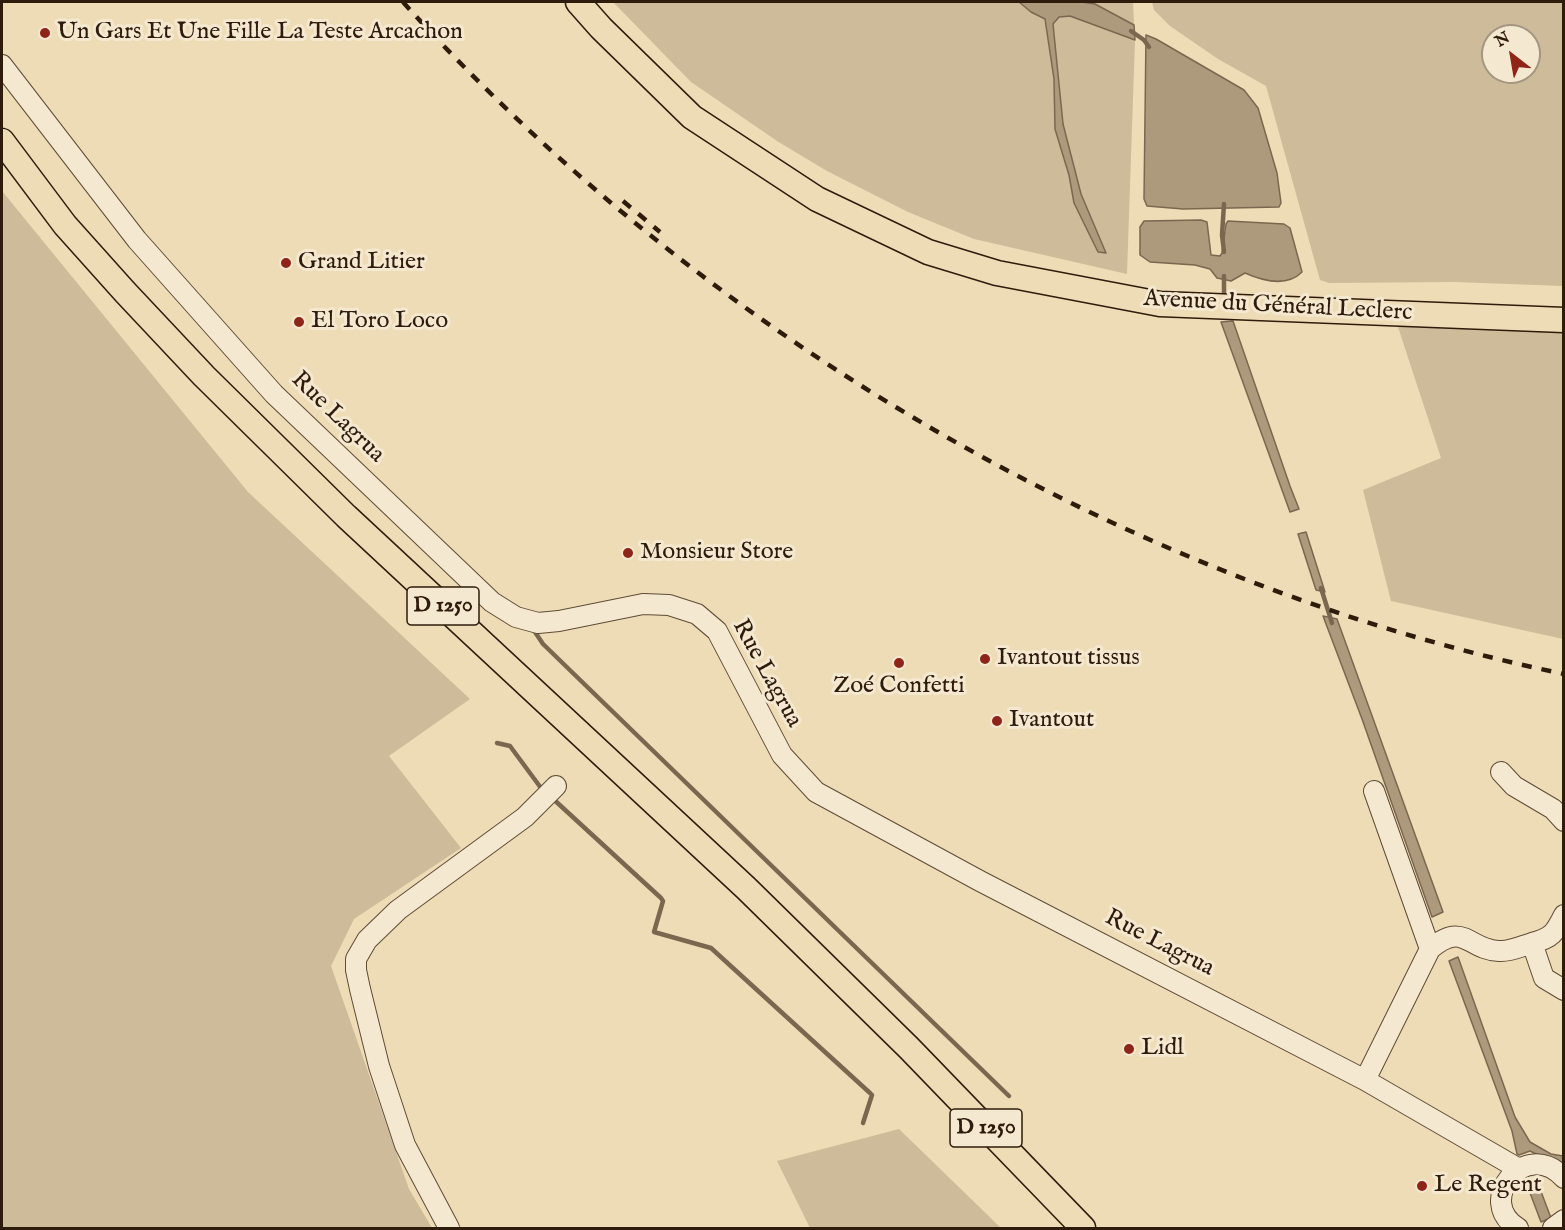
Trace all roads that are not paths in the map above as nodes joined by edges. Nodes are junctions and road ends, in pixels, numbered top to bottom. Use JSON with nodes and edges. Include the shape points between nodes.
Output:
{"nodes":[{"id":1,"x":578,"y":2,"type":"edge"},
{"id":2,"x":2,"y":65,"type":"edge"},
{"id":3,"x":2,"y":141,"type":"edge"},
{"id":4,"x":1563,"y":320,"type":"edge"},
{"id":5,"x":1501,"y":772,"type":"dead end"},
{"id":6,"x":556,"y":786,"type":"dead end"},
{"id":7,"x":1374,"y":791,"type":"dead end"},
{"id":8,"x":1563,"y":820,"type":"edge"},
{"id":9,"x":1563,"y":915,"type":"edge"},
{"id":10,"x":1532,"y":943,"type":"junction"},
{"id":11,"x":1430,"y":949,"type":"junction"},
{"id":12,"x":1563,"y":990,"type":"edge"},
{"id":13,"x":1365,"y":1080,"type":"junction"},
{"id":14,"x":1483,"y":1148,"type":"junction"},
{"id":15,"x":1519,"y":1169,"type":"junction"},
{"id":16,"x":1563,"y":1178,"type":"edge"},
{"id":17,"x":1502,"y":1191,"type":"junction"},
{"id":18,"x":1563,"y":1220,"type":"edge"},
{"id":19,"x":449,"y":1228,"type":"edge"},
{"id":20,"x":1082,"y":1228,"type":"edge"},
{"id":21,"x":1518,"y":1228,"type":"edge"},
{"id":22,"x":1553,"y":1228,"type":"edge"}],
"edges":[{"from":1,"to":4,"type":"main road","name":"Avenue du Général Leclerc","via":[[692,117],[817,199],[928,252],[997,273],[1160,304]]},
{"from":2,"to":13,"type":"street","name":"Rue Lagrua","via":[[137,240],[274,394],[492,602],[516,617],[538,622],[643,604],[669,605],[698,614],[717,631],[782,755],[816,792]]},
{"from":3,"to":20,"type":"main road","number":"D 1250","via":[[65,225],[204,376],[346,516],[746,888],[909,1048]]},
{"from":5,"to":8,"type":"street","via":[[1514,786],[1553,809]]},
{"from":6,"to":19,"type":"street","via":[[525,817],[398,910],[367,940],[356,959],[379,1066],[405,1145]]},
{"from":7,"to":11,"type":"street"},
{"from":9,"to":10,"type":"street","via":[[1551,936]]},
{"from":10,"to":11,"type":"street","via":[[1497,951],[1458,936],[1441,939]]},
{"from":10,"to":12,"type":"street","via":[[1544,978]]},
{"from":11,"to":13,"type":"street"},
{"from":13,"to":14,"type":"street","name":"Rue Lagrua"},
{"from":14,"to":15,"type":"street","name":"Rue Lagrua"},
{"from":14,"to":17,"type":"street"},
{"from":15,"to":16,"type":"street","via":[[1546,1166]]},
{"from":15,"to":17,"type":"street"},
{"from":17,"to":21,"type":"street","via":[[1505,1216]]},
{"from":18,"to":22,"type":"street"}]}
